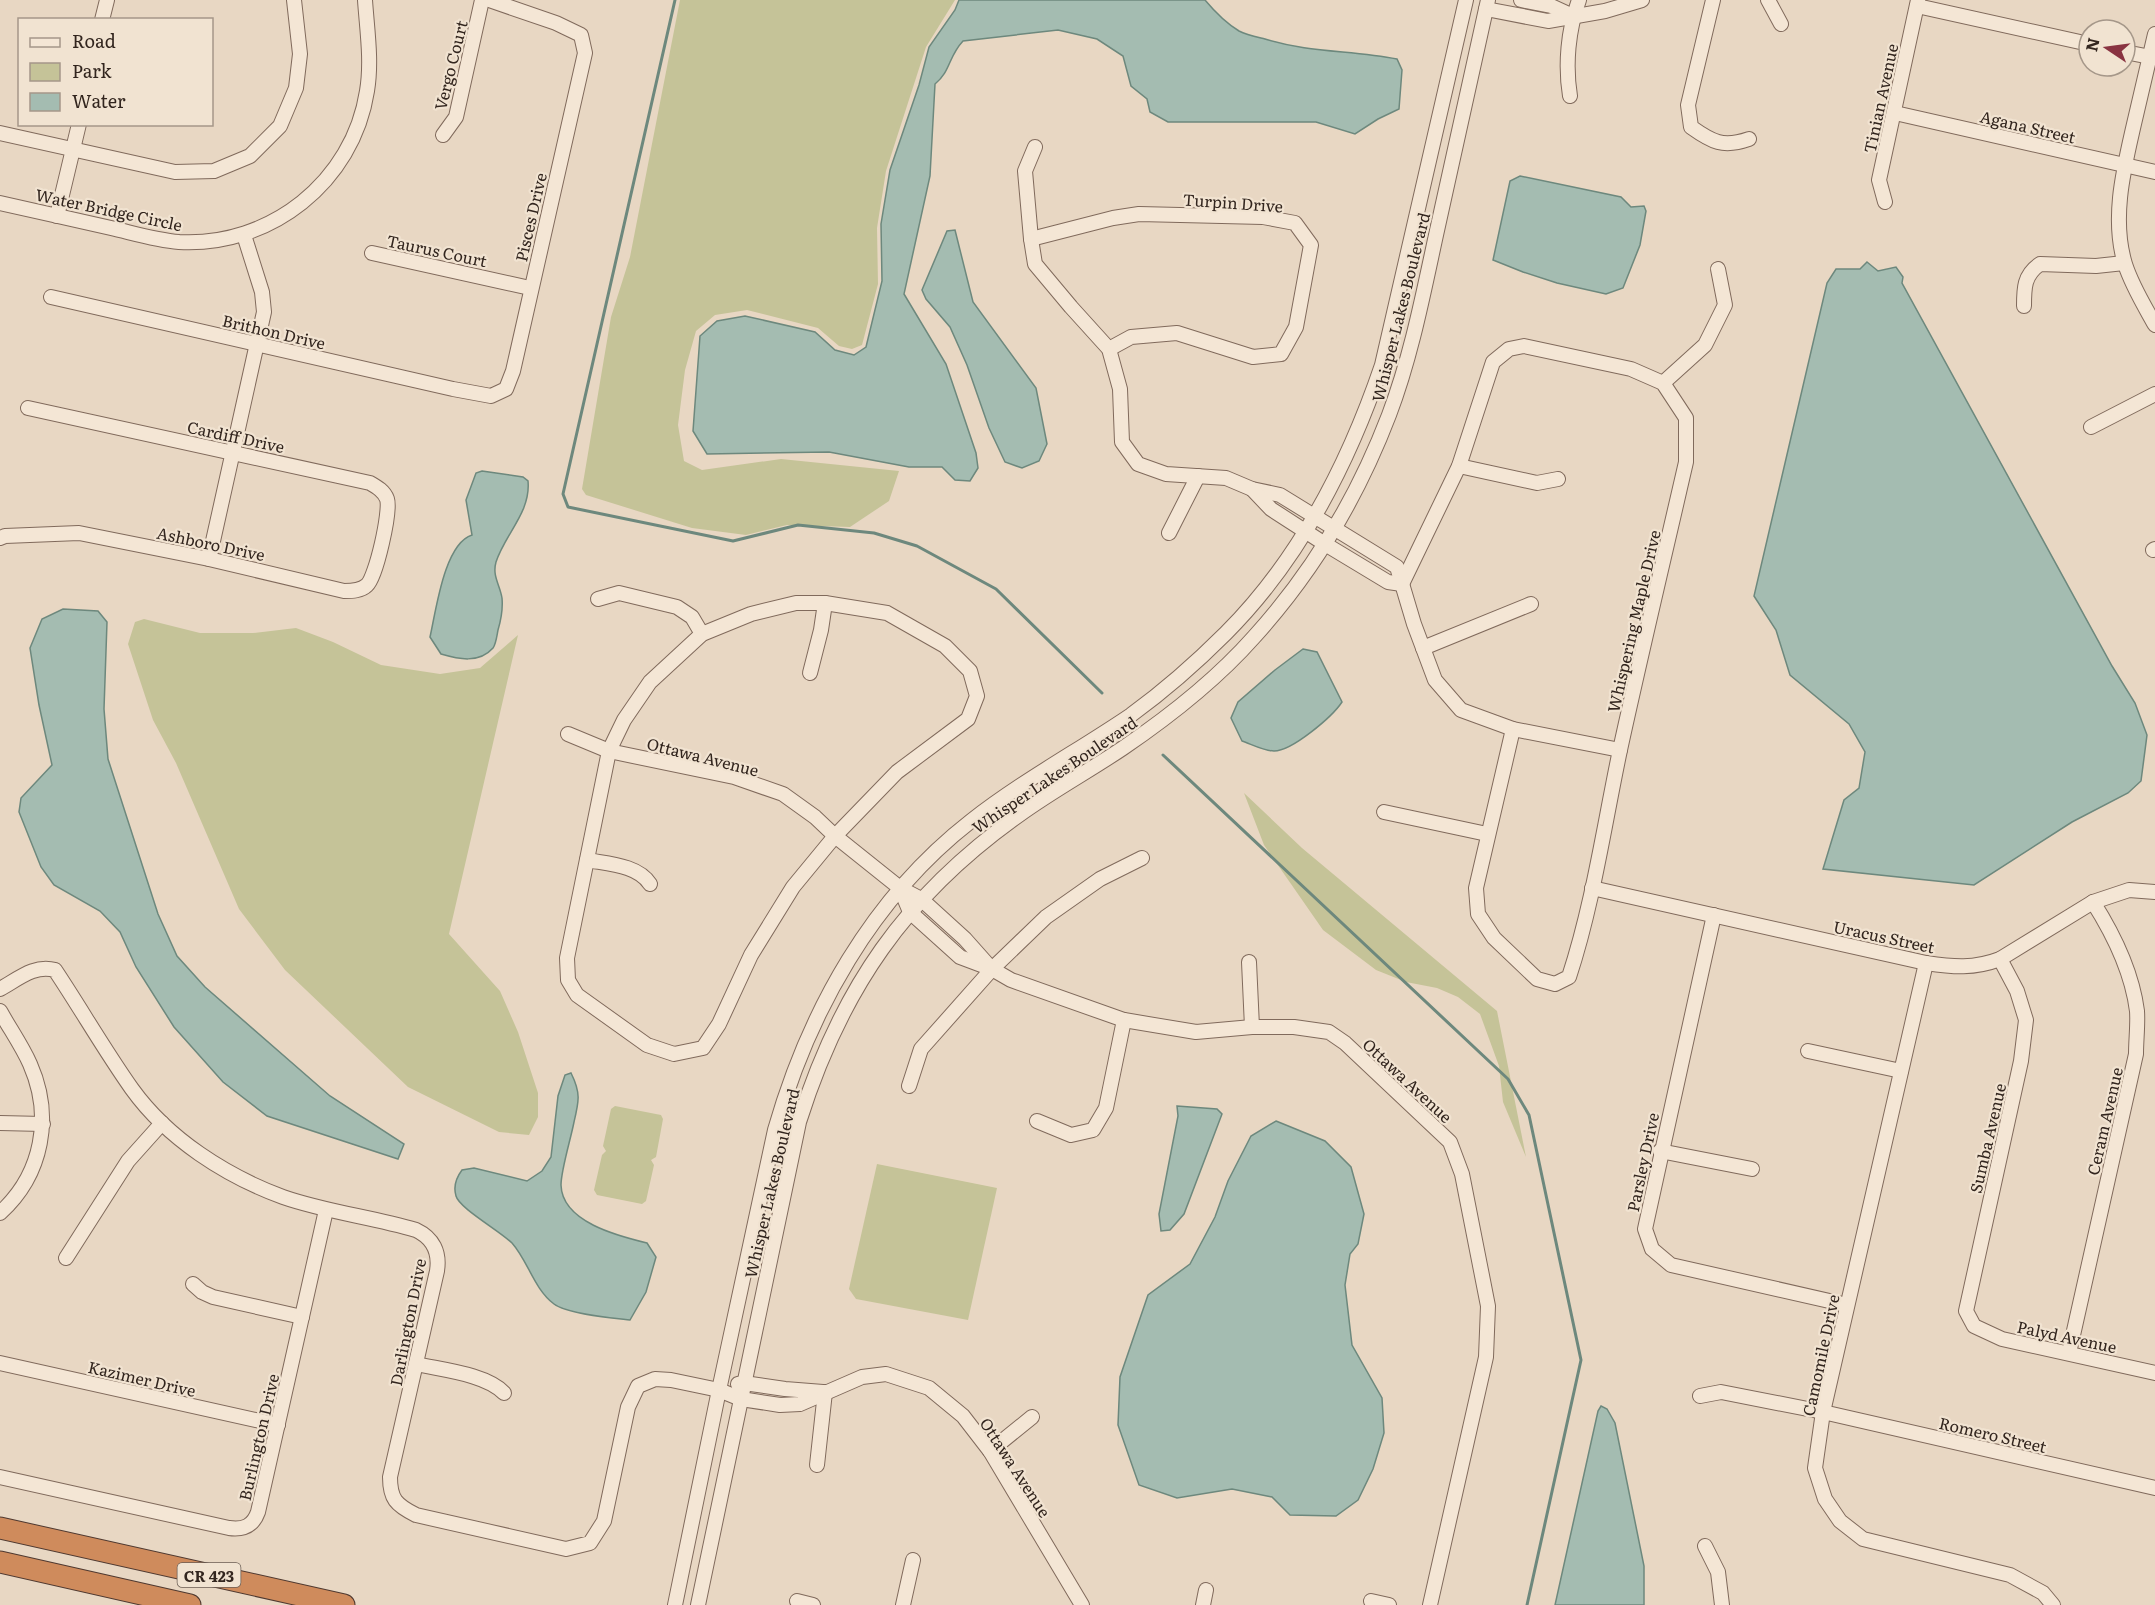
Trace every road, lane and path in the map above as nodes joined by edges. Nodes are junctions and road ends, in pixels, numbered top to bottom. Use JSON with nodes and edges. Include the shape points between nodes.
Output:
{"nodes":[{"id":1,"x":107,"y":0,"type":"edge"},
{"id":2,"x":294,"y":0,"type":"edge"},
{"id":3,"x":365,"y":0,"type":"edge"},
{"id":4,"x":482,"y":0,"type":"edge"},
{"id":5,"x":489,"y":0,"type":"edge"},
{"id":6,"x":1466,"y":0,"type":"edge"},
{"id":7,"x":1521,"y":0,"type":"edge"},
{"id":8,"x":1579,"y":0,"type":"edge"},
{"id":9,"x":1642,"y":0,"type":"edge"},
{"id":10,"x":1713,"y":0,"type":"edge"},
{"id":11,"x":1768,"y":0,"type":"edge"},
{"id":12,"x":1918,"y":3,"type":"edge"},
{"id":13,"x":1487,"y":4,"type":"edge"},
{"id":14,"x":1573,"y":16,"type":"junction"},
{"id":15,"x":102,"y":18,"type":"edge"},
{"id":16,"x":1782,"y":24,"type":"dead end"},
{"id":17,"x":2155,"y":34,"type":"edge"},
{"id":18,"x":2077,"y":41,"type":"edge"},
{"id":19,"x":2137,"y":55,"type":"edge"},
{"id":20,"x":2152,"y":58,"type":"edge"},
{"id":21,"x":1570,"y":96,"type":"dead end"},
{"id":22,"x":1895,"y":113,"type":"junction"},
{"id":23,"x":79,"y":126,"type":"edge"},
{"id":24,"x":0,"y":133,"type":"edge"},
{"id":25,"x":443,"y":135,"type":"dead end"},
{"id":26,"x":1749,"y":139,"type":"dead end"},
{"id":27,"x":1035,"y":147,"type":"dead end"},
{"id":28,"x":73,"y":150,"type":"junction"},
{"id":29,"x":2125,"y":165,"type":"junction"},
{"id":30,"x":2155,"y":172,"type":"edge"},
{"id":31,"x":1885,"y":202,"type":"dead end"},
{"id":32,"x":0,"y":203,"type":"edge"},
{"id":33,"x":57,"y":216,"type":"junction"},
{"id":34,"x":244,"y":235,"type":"junction"},
{"id":35,"x":1031,"y":239,"type":"junction"},
{"id":36,"x":372,"y":253,"type":"dead end"},
{"id":37,"x":2124,"y":263,"type":"junction"},
{"id":38,"x":1718,"y":269,"type":"dead end"},
{"id":39,"x":1402,"y":281,"type":"junction"},
{"id":40,"x":1425,"y":286,"type":"junction"},
{"id":41,"x":530,"y":288,"type":"junction"},
{"id":42,"x":51,"y":297,"type":"dead end"},
{"id":43,"x":2024,"y":306,"type":"dead end"},
{"id":44,"x":2154,"y":323,"type":"edge"},
{"id":45,"x":258,"y":344,"type":"junction"},
{"id":46,"x":1109,"y":349,"type":"junction"},
{"id":47,"x":1663,"y":383,"type":"junction"},
{"id":48,"x":2155,"y":394,"type":"edge"},
{"id":49,"x":491,"y":396,"type":"joint"},
{"id":50,"x":28,"y":408,"type":"dead end"},
{"id":51,"x":2091,"y":427,"type":"dead end"},
{"id":52,"x":234,"y":452,"type":"junction"},
{"id":53,"x":1459,"y":466,"type":"junction"},
{"id":54,"x":1198,"y":476,"type":"junction"},
{"id":55,"x":1558,"y":479,"type":"dead end"},
{"id":56,"x":1252,"y":489,"type":"junction"},
{"id":57,"x":1315,"y":516,"type":"junction"},
{"id":58,"x":1334,"y":528,"type":"junction"},
{"id":59,"x":1305,"y":531,"type":"junction"},
{"id":60,"x":1169,"y":533,"type":"dead end"},
{"id":61,"x":0,"y":538,"type":"edge"},
{"id":62,"x":381,"y":542,"type":"joint"},
{"id":63,"x":1325,"y":544,"type":"junction"},
{"id":64,"x":209,"y":559,"type":"junction"},
{"id":65,"x":1402,"y":584,"type":"junction"},
{"id":66,"x":597,"y":599,"type":"dead end"},
{"id":67,"x":825,"y":603,"type":"junction"},
{"id":68,"x":1531,"y":603,"type":"dead end"},
{"id":69,"x":702,"y":634,"type":"junction"},
{"id":70,"x":1423,"y":648,"type":"junction"},
{"id":71,"x":810,"y":673,"type":"dead end"},
{"id":72,"x":1513,"y":729,"type":"junction"},
{"id":73,"x":568,"y":734,"type":"dead end"},
{"id":74,"x":1620,"y":750,"type":"junction"},
{"id":75,"x":609,"y":751,"type":"junction"},
{"id":76,"x":1384,"y":812,"type":"dead end"},
{"id":77,"x":1487,"y":834,"type":"junction"},
{"id":78,"x":835,"y":836,"type":"junction"},
{"id":79,"x":1142,"y":858,"type":"dead end"},
{"id":80,"x":587,"y":860,"type":"junction"},
{"id":81,"x":650,"y":884,"type":"dead end"},
{"id":82,"x":900,"y":888,"type":"junction"},
{"id":83,"x":1592,"y":888,"type":"junction"},
{"id":84,"x":2155,"y":892,"type":"edge"},
{"id":85,"x":921,"y":899,"type":"junction"},
{"id":86,"x":2093,"y":902,"type":"junction"},
{"id":87,"x":910,"y":912,"type":"junction"},
{"id":88,"x":1714,"y":915,"type":"junction"},
{"id":89,"x":2000,"y":959,"type":"junction"},
{"id":90,"x":1249,"y":962,"type":"dead end"},
{"id":91,"x":1926,"y":963,"type":"junction"},
{"id":92,"x":992,"y":969,"type":"junction"},
{"id":93,"x":0,"y":989,"type":"edge"},
{"id":94,"x":0,"y":1011,"type":"edge"},
{"id":95,"x":1125,"y":1020,"type":"junction"},
{"id":96,"x":1252,"y":1027,"type":"junction"},
{"id":97,"x":1808,"y":1050,"type":"dead end"},
{"id":98,"x":1901,"y":1071,"type":"junction"},
{"id":99,"x":909,"y":1086,"type":"dead end"},
{"id":100,"x":1037,"y":1121,"type":"dead end"},
{"id":101,"x":0,"y":1123,"type":"edge"},
{"id":102,"x":162,"y":1123,"type":"junction"},
{"id":103,"x":43,"y":1124,"type":"junction"},
{"id":104,"x":1660,"y":1150,"type":"junction"},
{"id":105,"x":1752,"y":1169,"type":"dead end"},
{"id":106,"x":760,"y":1197,"type":"junction"},
{"id":107,"x":781,"y":1204,"type":"junction"},
{"id":108,"x":326,"y":1210,"type":"junction"},
{"id":109,"x":0,"y":1213,"type":"edge"},
{"id":110,"x":66,"y":1258,"type":"dead end"},
{"id":111,"x":193,"y":1284,"type":"dead end"},
{"id":112,"x":1847,"y":1305,"type":"junction"},
{"id":113,"x":302,"y":1317,"type":"junction"},
{"id":114,"x":1974,"y":1326,"type":"joint"},
{"id":115,"x":2068,"y":1353,"type":"junction"},
{"id":116,"x":0,"y":1363,"type":"edge"},
{"id":117,"x":416,"y":1364,"type":"junction"},
{"id":118,"x":2155,"y":1372,"type":"edge"},
{"id":119,"x":744,"y":1383,"type":"junction"},
{"id":120,"x":718,"y":1390,"type":"junction"},
{"id":121,"x":825,"y":1392,"type":"junction"},
{"id":122,"x":504,"y":1393,"type":"dead end"},
{"id":123,"x":1700,"y":1396,"type":"dead end"},
{"id":124,"x":741,"y":1399,"type":"junction"},
{"id":125,"x":1823,"y":1412,"type":"junction"},
{"id":126,"x":1032,"y":1417,"type":"dead end"},
{"id":127,"x":278,"y":1425,"type":"junction"},
{"id":128,"x":990,"y":1451,"type":"junction"},
{"id":129,"x":817,"y":1465,"type":"dead end"},
{"id":130,"x":0,"y":1477,"type":"edge"},
{"id":131,"x":2155,"y":1488,"type":"edge"},
{"id":132,"x":0,"y":1527,"type":"edge"},
{"id":133,"x":1705,"y":1546,"type":"dead end"},
{"id":134,"x":913,"y":1560,"type":"dead end"},
{"id":135,"x":0,"y":1562,"type":"edge"},
{"id":136,"x":1206,"y":1590,"type":"dead end"},
{"id":137,"x":797,"y":1601,"type":"dead end"},
{"id":138,"x":1371,"y":1601,"type":"dead end"},
{"id":139,"x":190,"y":1605,"type":"edge"},
{"id":140,"x":344,"y":1605,"type":"edge"},
{"id":141,"x":675,"y":1605,"type":"edge"},
{"id":142,"x":698,"y":1605,"type":"edge"},
{"id":143,"x":813,"y":1605,"type":"edge"},
{"id":144,"x":903,"y":1605,"type":"edge"},
{"id":145,"x":1082,"y":1605,"type":"edge"},
{"id":146,"x":1203,"y":1605,"type":"edge"},
{"id":147,"x":1389,"y":1605,"type":"edge"},
{"id":148,"x":1430,"y":1605,"type":"edge"},
{"id":149,"x":1722,"y":1605,"type":"edge"},
{"id":150,"x":2053,"y":1605,"type":"edge"}],
"edges":[{"from":1,"to":15,"type":"street"},
{"from":2,"to":28,"type":"street","via":[[300,54],[296,88],[280,126],[250,156],[214,171],[175,172]]},
{"from":3,"to":34,"type":"street","name":"Water Bridge Circle","via":[[369,80],[350,146],[333,172],[302,204]]},
{"from":4,"to":25,"type":"street","name":"Vergo Court","via":[[456,117]]},
{"from":5,"to":41,"type":"street","name":"Pisces Drive","via":[[580,35],[585,53]]},
{"from":6,"to":39,"type":"street","name":"Whisper Lakes Boulevard"},
{"from":7,"to":14,"type":"street","via":[[1551,6]]},
{"from":8,"to":14,"type":"street"},
{"from":9,"to":14,"type":"street"},
{"from":10,"to":26,"type":"street","via":[[1688,105],[1691,127],[1713,142],[1736,144]]},
{"from":11,"to":16,"type":"street"},
{"from":12,"to":18,"type":"street"},
{"from":12,"to":22,"type":"street","name":"Tinian Avenue"},
{"from":13,"to":14,"type":"street","via":[[1548,21]]},
{"from":13,"to":40,"type":"street","name":"Whisper Lakes Boulevard"},
{"from":14,"to":21,"type":"street","via":[[1567,74]]},
{"from":17,"to":20,"type":"street"},
{"from":19,"to":20,"type":"street"},
{"from":20,"to":29,"type":"street"},
{"from":22,"to":29,"type":"street","name":"Agana Street"},
{"from":22,"to":31,"type":"street","name":"Tinian Avenue","via":[[1879,180]]},
{"from":23,"to":28,"type":"street"},
{"from":24,"to":28,"type":"street"},
{"from":27,"to":35,"type":"street","via":[[1025,171]]},
{"from":28,"to":33,"type":"street"},
{"from":29,"to":30,"type":"street","name":"Agana Street"},
{"from":29,"to":37,"type":"street","via":[[2119,225]]},
{"from":32,"to":33,"type":"street","name":"Water Bridge Circle"},
{"from":33,"to":34,"type":"street","name":"Water Bridge Circle","via":[[176,242]]},
{"from":34,"to":45,"type":"street","via":[[264,299]]},
{"from":35,"to":46,"type":"street","via":[[1035,264]]},
{"from":35,"to":46,"type":"street","name":"Turpin Drive","via":[[1139,214],[1263,217],[1295,223],[1311,245],[1296,327],[1281,354],[1253,357],[1178,333],[1131,337]]},
{"from":36,"to":41,"type":"street","name":"Taurus Court"},
{"from":37,"to":43,"type":"street","via":[[2040,264],[2027,276]]},
{"from":37,"to":44,"type":"street"},
{"from":38,"to":47,"type":"street","via":[[1725,305],[1705,345]]},
{"from":39,"to":40,"type":"street"},
{"from":39,"to":57,"type":"street","name":"Whisper Lakes Boulevard","via":[[1382,365],[1365,414]]},
{"from":40,"to":58,"type":"street","name":"Whisper Lakes Boulevard","via":[[1390,413]]},
{"from":41,"to":49,"type":"street","name":"Pisces Drive","via":[[513,371],[506,389]]},
{"from":42,"to":45,"type":"street","name":"Brithon Drive"},
{"from":45,"to":49,"type":"street","name":"Brithon Drive"},
{"from":45,"to":52,"type":"street"},
{"from":46,"to":54,"type":"street","via":[[1120,389],[1122,442],[1138,464],[1166,474]]},
{"from":47,"to":53,"type":"street","via":[[1631,369],[1524,346],[1509,349],[1493,362]]},
{"from":47,"to":74,"type":"street","name":"Whispering Maple Drive","via":[[1686,418],[1686,462]]},
{"from":48,"to":51,"type":"street"},
{"from":50,"to":52,"type":"street","name":"Cardiff Drive"},
{"from":52,"to":62,"type":"street","name":"Cardiff Drive","via":[[370,483],[380,489],[387,500]]},
{"from":52,"to":64,"type":"street"},
{"from":53,"to":55,"type":"street","via":[[1538,483]]},
{"from":53,"to":65,"type":"street"},
{"from":54,"to":56,"type":"street","via":[[1226,478]]},
{"from":54,"to":60,"type":"street"},
{"from":56,"to":57,"type":"street","via":[[1280,495]]},
{"from":56,"to":59,"type":"street","via":[[1271,509]]},
{"from":57,"to":58,"type":"street"},
{"from":57,"to":59,"type":"street","name":"Whisper Lakes Boulevard"},
{"from":58,"to":63,"type":"street","name":"Whisper Lakes Boulevard"},
{"from":58,"to":65,"type":"street","via":[[1397,567]]},
{"from":59,"to":63,"type":"street"},
{"from":59,"to":82,"type":"street","name":"Whisper Lakes Boulevard","via":[[1268,585],[1227,632],[1180,675],[1131,714],[971,821]]},
{"from":61,"to":64,"type":"street","name":"Ashboro Drive","via":[[79,533]]},
{"from":62,"to":64,"type":"street","name":"Ashboro Drive","via":[[373,575],[367,585],[356,591]]},
{"from":63,"to":65,"type":"street","via":[[1388,582]]},
{"from":63,"to":85,"type":"street","name":"Whisper Lakes Boulevard","via":[[1254,638],[1215,676],[1167,717],[983,841]]},
{"from":65,"to":70,"type":"street"},
{"from":66,"to":69,"type":"street","via":[[619,593],[677,607],[692,617]]},
{"from":67,"to":69,"type":"street","via":[[796,603],[751,614]]},
{"from":67,"to":71,"type":"street"},
{"from":67,"to":78,"type":"street","via":[[887,613],[945,646],[970,671],[977,696],[968,720],[897,772]]},
{"from":68,"to":70,"type":"street"},
{"from":69,"to":75,"type":"street","via":[[650,682]]},
{"from":70,"to":72,"type":"street","via":[[1435,680],[1461,710]]},
{"from":72,"to":74,"type":"street"},
{"from":72,"to":77,"type":"street","name":"Whispering Maple Drive"},
{"from":73,"to":75,"type":"street","name":"Ottawa Avenue"},
{"from":74,"to":83,"type":"street","name":"Whispering Maple Drive"},
{"from":75,"to":78,"type":"street","name":"Ottawa Avenue","via":[[734,777],[783,794]]},
{"from":75,"to":80,"type":"street"},
{"from":76,"to":77,"type":"street"},
{"from":77,"to":83,"type":"street","name":"Whispering Maple Drive","via":[[1476,888],[1478,914],[1494,938],[1537,979],[1555,984],[1569,977]]},
{"from":78,"to":80,"type":"street","via":[[793,886],[751,955],[720,1024],[703,1048],[674,1054],[647,1046],[578,995],[568,980],[567,958]]},
{"from":78,"to":82,"type":"street","name":"Ottawa Avenue"},
{"from":79,"to":92,"type":"street","via":[[1100,879],[1046,917]]},
{"from":80,"to":81,"type":"street","via":[[634,870]]},
{"from":82,"to":85,"type":"street","name":"Ottawa Avenue"},
{"from":82,"to":87,"type":"street","name":"Ottawa Avenue"},
{"from":82,"to":106,"type":"street","name":"Whisper Lakes Boulevard","via":[[860,940],[800,1052],[777,1120]]},
{"from":83,"to":88,"type":"street","name":"Uracus Street"},
{"from":84,"to":86,"type":"street","name":"Uracus Street","via":[[2129,890]]},
{"from":85,"to":87,"type":"street","name":"Whisper Lakes Boulevard"},
{"from":85,"to":92,"type":"street","name":"Ottawa Avenue"},
{"from":86,"to":89,"type":"street","name":"Uracus Street"},
{"from":86,"to":115,"type":"street","name":"Ceram Avenue","via":[[2126,967],[2137,1012],[2136,1054]]},
{"from":87,"to":92,"type":"street","name":"Ottawa Avenue","via":[[960,957]]},
{"from":87,"to":107,"type":"street","name":"Whisper Lakes Boulevard","via":[[859,982],[825,1047],[799,1122]]},
{"from":88,"to":91,"type":"street","name":"Uracus Street"},
{"from":88,"to":104,"type":"street","name":"Parsley Drive"},
{"from":89,"to":91,"type":"street","name":"Uracus Street","via":[[1983,966],[1958,968]]},
{"from":89,"to":114,"type":"street","name":"Sumba Avenue","via":[[2017,991],[2026,1020],[2021,1061],[1966,1311]]},
{"from":90,"to":96,"type":"street"},
{"from":91,"to":98,"type":"street","name":"Camomile Drive"},
{"from":92,"to":95,"type":"street","name":"Ottawa Avenue","via":[[1011,980]]},
{"from":92,"to":99,"type":"street","via":[[921,1048]]},
{"from":93,"to":102,"type":"street","name":"Darlington Drive","via":[[35,969],[55,970],[133,1090]]},
{"from":94,"to":103,"type":"street","via":[[34,1074]]},
{"from":95,"to":96,"type":"street","name":"Ottawa Avenue","via":[[1196,1032]]},
{"from":95,"to":100,"type":"street","via":[[1106,1108],[1093,1130],[1071,1135]]},
{"from":96,"to":148,"type":"street","name":"Ottawa Avenue","via":[[1329,1032],[1345,1042],[1450,1142],[1462,1174],[1488,1306],[1486,1357]]},
{"from":97,"to":98,"type":"street"},
{"from":98,"to":112,"type":"street","name":"Camomile Drive"},
{"from":101,"to":103,"type":"street"},
{"from":102,"to":108,"type":"street","name":"Darlington Drive","via":[[236,1177]]},
{"from":102,"to":110,"type":"street","via":[[128,1161]]},
{"from":103,"to":109,"type":"street","via":[[31,1172]]},
{"from":104,"to":105,"type":"street"},
{"from":104,"to":112,"type":"street","name":"Parsley Drive","via":[[1645,1229],[1652,1249],[1671,1265]]},
{"from":106,"to":107,"type":"street"},
{"from":106,"to":120,"type":"street","name":"Whisper Lakes Boulevard"},
{"from":107,"to":119,"type":"street","name":"Whisper Lakes Boulevard"},
{"from":108,"to":113,"type":"street","name":"Burlington Drive"},
{"from":108,"to":117,"type":"street","name":"Darlington Drive","via":[[416,1230],[433,1244],[437,1271]]},
{"from":111,"to":113,"type":"street","via":[[213,1297]]},
{"from":112,"to":125,"type":"street","name":"Camomile Drive"},
{"from":113,"to":127,"type":"street","name":"Burlington Drive"},
{"from":114,"to":115,"type":"street","name":"Palyd Avenue","via":[[2002,1339]]},
{"from":115,"to":118,"type":"street","name":"Palyd Avenue"},
{"from":116,"to":127,"type":"street","name":"Kazimer Drive"},
{"from":117,"to":120,"type":"street","name":"Darlington Drive","via":[[390,1477],[390,1491],[400,1507],[416,1515],[566,1549],[590,1543],[604,1521],[628,1407],[638,1386],[655,1379]]},
{"from":117,"to":122,"type":"street","via":[[480,1379]]},
{"from":119,"to":120,"type":"street","name":"Ottawa Avenue"},
{"from":119,"to":121,"type":"street","name":"Ottawa Avenue"},
{"from":119,"to":124,"type":"street","name":"Whisper Lakes Boulevard"},
{"from":120,"to":124,"type":"street","name":"Ottawa Avenue"},
{"from":120,"to":141,"type":"street","name":"Whisper Lakes Boulevard"},
{"from":121,"to":124,"type":"street","name":"Ottawa Avenue","via":[[800,1404]]},
{"from":121,"to":128,"type":"street","name":"Ottawa Avenue","via":[[862,1377],[886,1374],[928,1388],[963,1416]]},
{"from":121,"to":129,"type":"street"},
{"from":123,"to":125,"type":"street","name":"Romero Street","via":[[1721,1392]]},
{"from":124,"to":142,"type":"street","name":"Whisper Lakes Boulevard"},
{"from":125,"to":131,"type":"street","name":"Romero Street"},
{"from":125,"to":150,"type":"street","name":"Camomile Drive","via":[[1815,1468],[1825,1499],[1840,1521],[1863,1539],[2010,1575],[2043,1593]]},
{"from":126,"to":128,"type":"street"},
{"from":127,"to":130,"type":"street","name":"Burlington Drive","via":[[258,1512],[244,1528]]},
{"from":128,"to":145,"type":"street","name":"Ottawa Avenue"},
{"from":132,"to":140,"type":"highway","number":"CR 423"},
{"from":133,"to":149,"type":"street","via":[[1718,1572]]},
{"from":134,"to":144,"type":"street"},
{"from":135,"to":139,"type":"highway","number":"CR 423"},
{"from":136,"to":146,"type":"street"},
{"from":137,"to":143,"type":"street"},
{"from":138,"to":147,"type":"street"}]}
